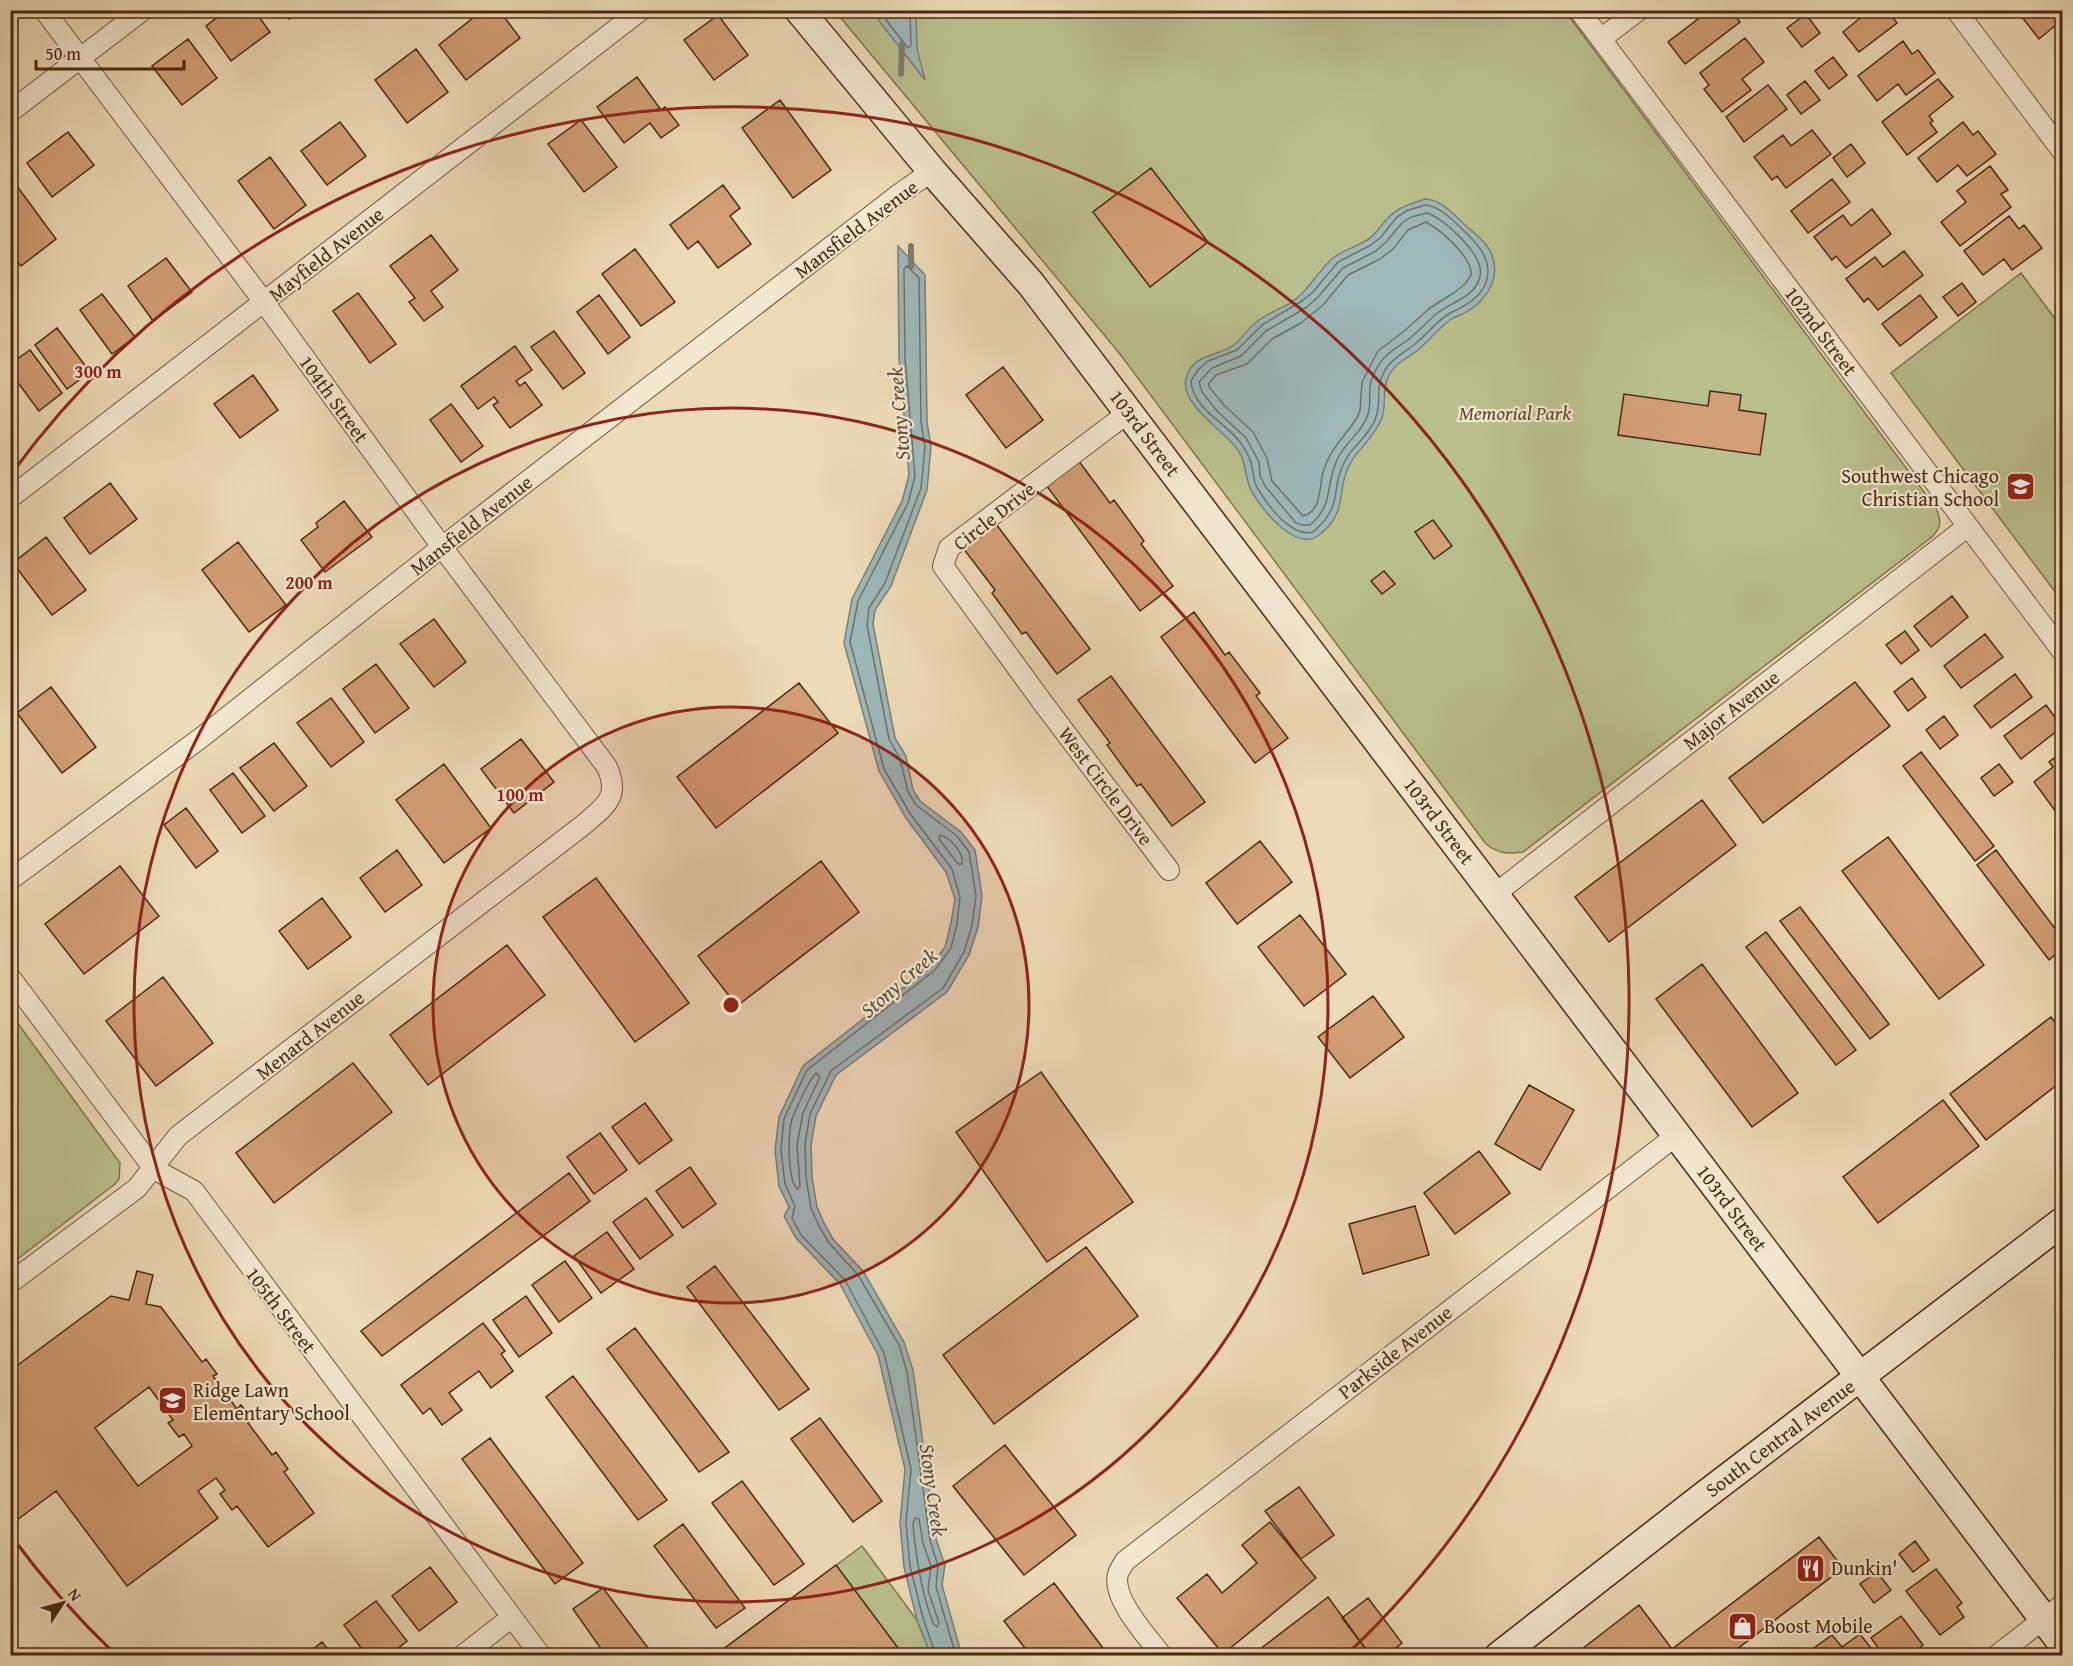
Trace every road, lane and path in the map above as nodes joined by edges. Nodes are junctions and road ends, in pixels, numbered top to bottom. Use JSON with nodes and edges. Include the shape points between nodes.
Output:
{"nodes":[{"id":1,"x":44,"y":10,"type":"edge"},
{"id":2,"x":143,"y":10,"type":"edge"},
{"id":3,"x":641,"y":10,"type":"edge"},
{"id":4,"x":800,"y":10,"type":"edge"},
{"id":5,"x":1579,"y":10,"type":"edge"},
{"id":6,"x":1639,"y":10,"type":"edge"},
{"id":7,"x":1956,"y":10,"type":"edge"},
{"id":8,"x":1601,"y":39,"type":"junction"},
{"id":9,"x":81,"y":58,"type":"junction"},
{"id":10,"x":10,"y":112,"type":"edge"},
{"id":11,"x":2062,"y":151,"type":"edge"},
{"id":12,"x":932,"y":171,"type":"junction"},
{"id":13,"x":264,"y":302,"type":"junction"},
{"id":14,"x":1129,"y":412,"type":"junction"},
{"id":15,"x":10,"y":498,"type":"edge"},
{"id":16,"x":1968,"y":526,"type":"junction"},
{"id":17,"x":442,"y":547,"type":"junction"},
{"id":18,"x":2062,"y":651,"type":"edge"},
{"id":19,"x":1042,"y":703,"type":"joint"},
{"id":20,"x":613,"y":792,"type":"joint"},
{"id":21,"x":1169,"y":870,"type":"dead end"},
{"id":22,"x":10,"y":880,"type":"edge"},
{"id":23,"x":1495,"y":894,"type":"junction"},
{"id":24,"x":10,"y":977,"type":"edge"},
{"id":25,"x":1677,"y":1135,"type":"junction"},
{"id":26,"x":154,"y":1169,"type":"junction"},
{"id":27,"x":2062,"y":1222,"type":"edge"},
{"id":28,"x":10,"y":1283,"type":"edge"},
{"id":29,"x":1861,"y":1377,"type":"junction"},
{"id":30,"x":2053,"y":1612,"type":"edge"},
{"id":31,"x":512,"y":1617,"type":"junction"},
{"id":32,"x":2062,"y":1643,"type":"edge"},
{"id":33,"x":462,"y":1656,"type":"edge"},
{"id":34,"x":541,"y":1656,"type":"edge"},
{"id":35,"x":1162,"y":1656,"type":"edge"},
{"id":36,"x":1499,"y":1656,"type":"edge"},
{"id":37,"x":1996,"y":1656,"type":"edge"}],
"edges":[{"from":1,"to":9,"type":"street","name":"104th Street"},
{"from":2,"to":9,"type":"street"},
{"from":3,"to":13,"type":"street","name":"Mayfield Avenue"},
{"from":4,"to":12,"type":"street","name":"103rd Street"},
{"from":5,"to":8,"type":"street","name":"102nd Street"},
{"from":6,"to":8,"type":"street"},
{"from":7,"to":11,"type":"street"},
{"from":8,"to":16,"type":"street","name":"102nd Street"},
{"from":9,"to":10,"type":"street"},
{"from":9,"to":13,"type":"street","name":"104th Street"},
{"from":12,"to":14,"type":"street","name":"103rd Street","via":[[1031,284]]},
{"from":12,"to":17,"type":"street","name":"Mansfield Avenue"},
{"from":13,"to":15,"type":"street","name":"Mayfield Avenue"},
{"from":13,"to":17,"type":"street","name":"104th Street"},
{"from":14,"to":19,"type":"street","name":"Circle Drive","via":[[948,548],[943,566]]},
{"from":14,"to":23,"type":"street","name":"103rd Street"},
{"from":16,"to":18,"type":"street","name":"102nd Street"},
{"from":16,"to":23,"type":"street","name":"Major Avenue"},
{"from":17,"to":20,"type":"street","name":"104th Street","via":[[608,767]]},
{"from":17,"to":22,"type":"street","name":"Mansfield Avenue","via":[[202,737]]},
{"from":19,"to":21,"type":"street","name":"West Circle Drive"},
{"from":20,"to":26,"type":"street","name":"Menard Avenue","via":[[608,803],[582,826],[178,1137]]},
{"from":23,"to":25,"type":"street","name":"103rd Street"},
{"from":24,"to":26,"type":"street","name":"105th Street"},
{"from":25,"to":29,"type":"street","name":"103rd Street"},
{"from":25,"to":35,"type":"street","name":"Parkside Avenue","via":[[1125,1561],[1118,1575],[1120,1593],[1127,1610]]},
{"from":26,"to":28,"type":"street","name":"Menard Avenue","via":[[137,1188]]},
{"from":26,"to":31,"type":"street","name":"105th Street","via":[[194,1191]]},
{"from":27,"to":29,"type":"street","name":"South Central Avenue"},
{"from":29,"to":30,"type":"street","name":"103rd Street"},
{"from":29,"to":36,"type":"street","name":"South Central Avenue"},
{"from":30,"to":32,"type":"street","name":"103rd Street"},
{"from":30,"to":37,"type":"street"},
{"from":31,"to":33,"type":"street"},
{"from":31,"to":34,"type":"street","name":"105th Street"}]}
